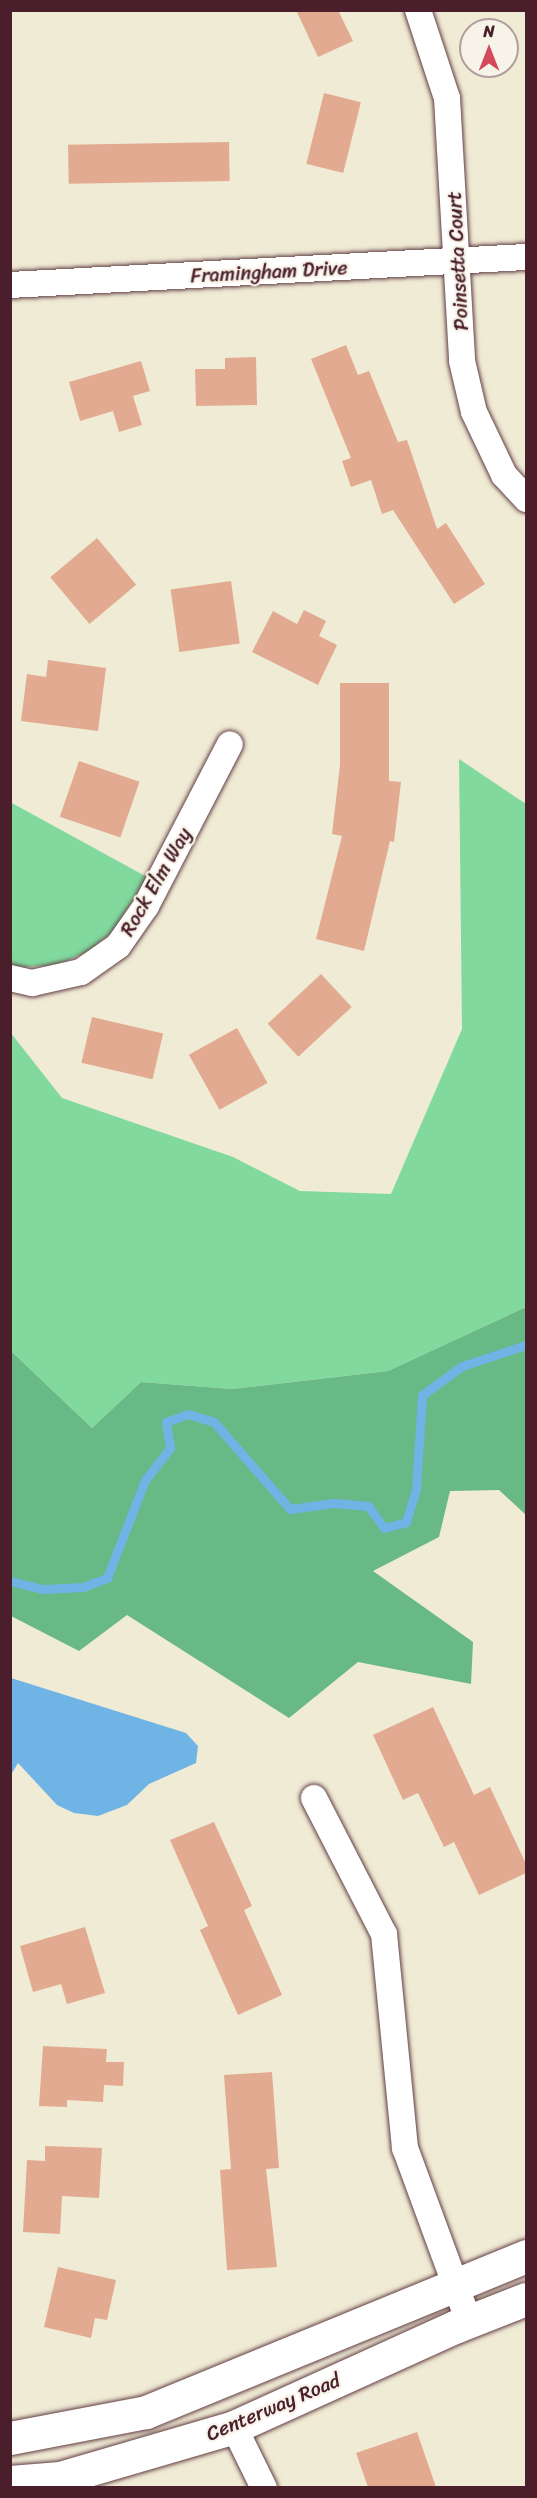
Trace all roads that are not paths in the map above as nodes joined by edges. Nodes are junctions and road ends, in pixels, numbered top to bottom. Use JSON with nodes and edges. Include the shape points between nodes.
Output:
{"nodes":[{"id":1,"x":418,"y":10,"type":"edge"},
{"id":2,"x":526,"y":257,"type":"edge"},
{"id":3,"x":459,"y":262,"type":"junction"},
{"id":4,"x":10,"y":285,"type":"edge"},
{"id":5,"x":526,"y":499,"type":"edge"},
{"id":6,"x":230,"y":744,"type":"dead end"},
{"id":7,"x":10,"y":978,"type":"edge"},
{"id":8,"x":314,"y":1798,"type":"dead end"},
{"id":9,"x":526,"y":2256,"type":"edge"},
{"id":10,"x":456,"y":2283,"type":"junction"},
{"id":11,"x":526,"y":2299,"type":"edge"},
{"id":12,"x":469,"y":2322,"type":"junction"},
{"id":13,"x":234,"y":2427,"type":"junction"},
{"id":14,"x":10,"y":2438,"type":"edge"},
{"id":15,"x":10,"y":2482,"type":"edge"},
{"id":16,"x":264,"y":2487,"type":"edge"}],
"edges":[{"from":1,"to":3,"type":"street","name":"Poinsetta Court","via":[[447,98]]},
{"from":2,"to":3,"type":"street","name":"Framingham Drive"},
{"from":3,"to":4,"type":"street","name":"Framingham Drive"},
{"from":3,"to":5,"type":"street","name":"Poinsetta Court","via":[[462,361],[474,412],[504,475]]},
{"from":6,"to":7,"type":"street","name":"Rock Elm Way","via":[[146,906],[118,946],[81,972],[32,983]]},
{"from":8,"to":10,"type":"street","via":[[384,1934],[405,2148]]},
{"from":9,"to":10,"type":"street"},
{"from":10,"to":12,"type":"street"},
{"from":10,"to":14,"type":"street","via":[[146,2412]]},
{"from":11,"to":12,"type":"street","name":"Centerway Road"},
{"from":12,"to":13,"type":"street","name":"Centerway Road"},
{"from":13,"to":15,"type":"street","name":"Centerway Road","via":[[60,2478]]},
{"from":13,"to":16,"type":"street"}]}
